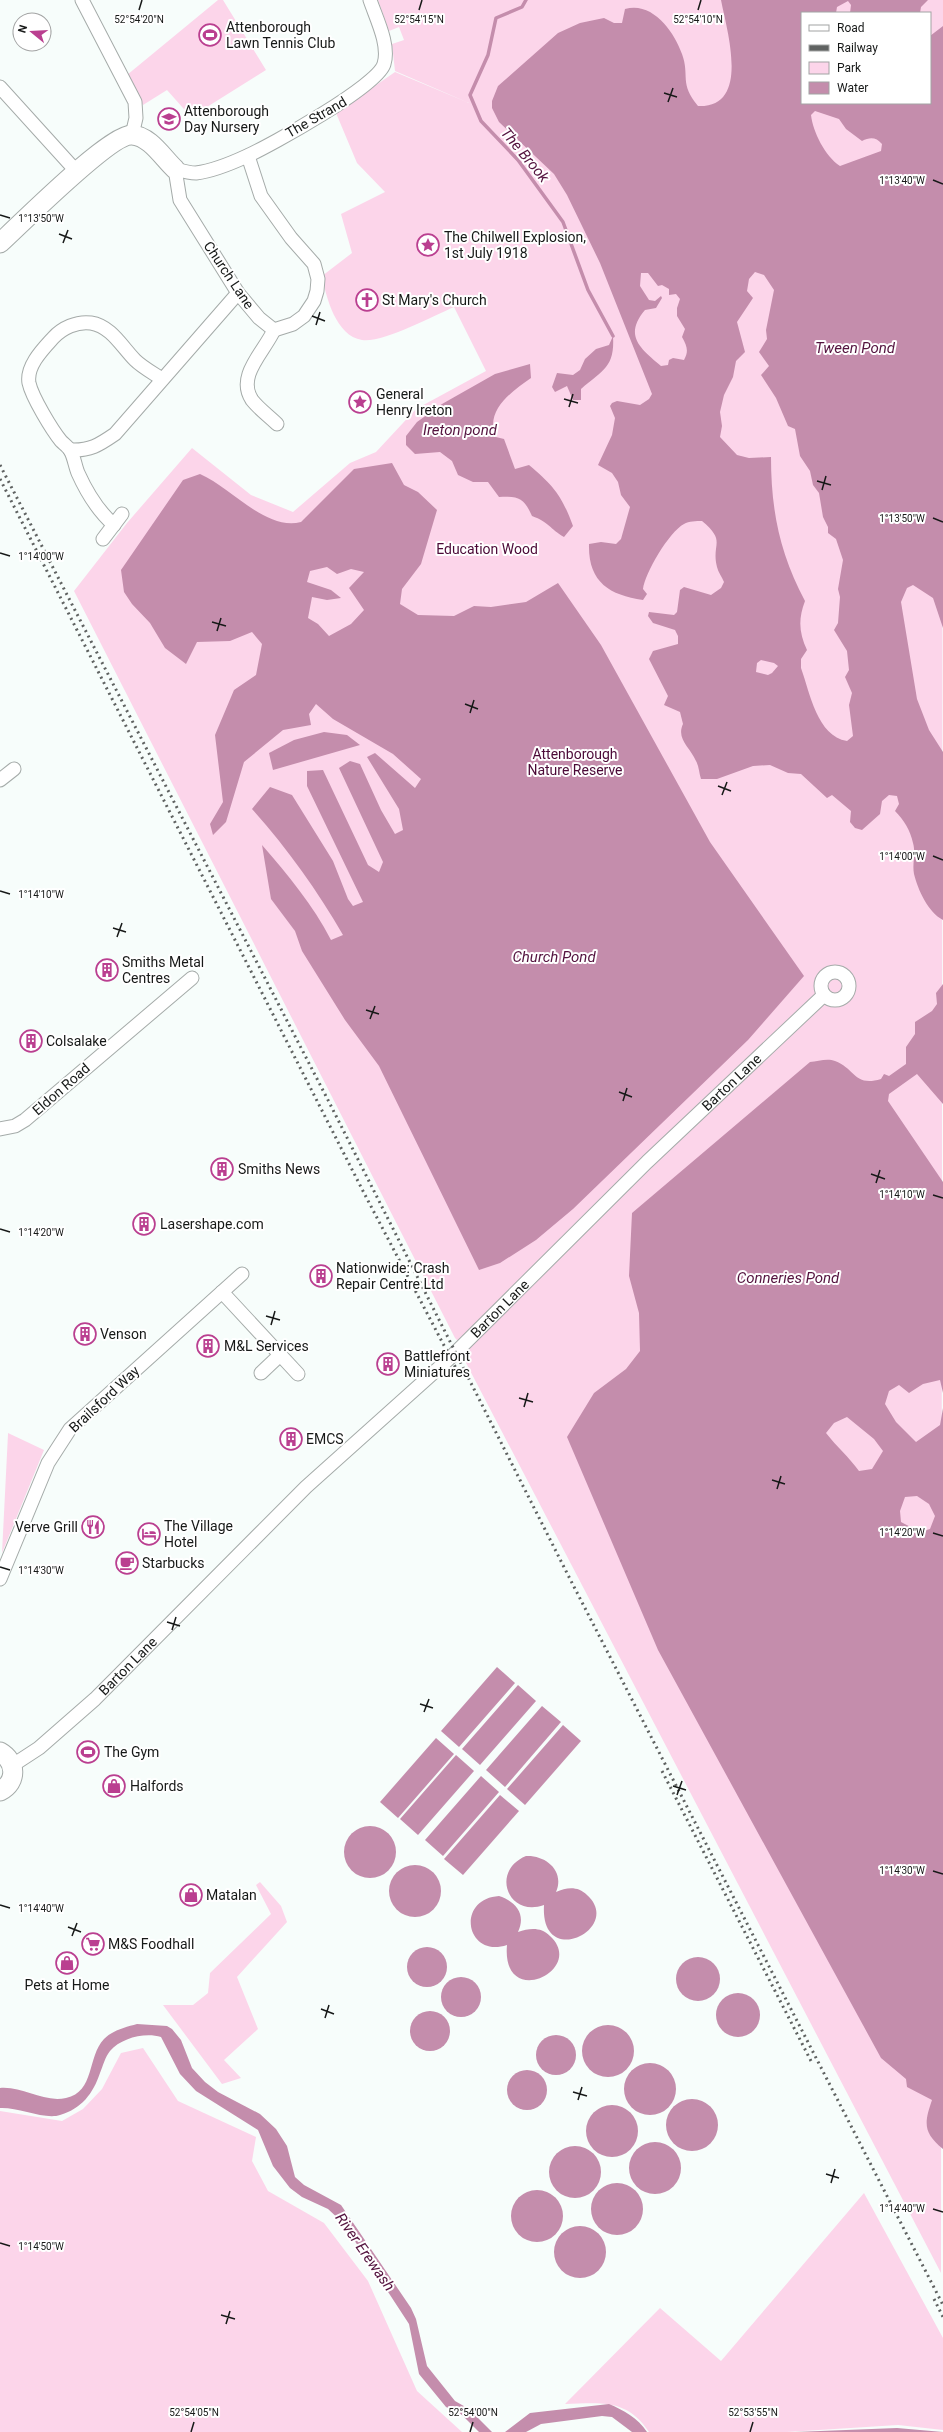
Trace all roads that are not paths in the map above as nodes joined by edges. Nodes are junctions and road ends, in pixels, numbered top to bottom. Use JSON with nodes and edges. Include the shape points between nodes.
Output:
{"nodes":[{"id":1,"x":370,"y":0,"type":"edge"},
{"id":2,"x":85,"y":2,"type":"edge"},
{"id":3,"x":4,"y":87,"type":"edge"},
{"id":4,"x":132,"y":135,"type":"junction"},
{"id":5,"x":248,"y":156,"type":"junction"},
{"id":6,"x":175,"y":168,"type":"junction"},
{"id":7,"x":77,"y":172,"type":"junction"},
{"id":8,"x":0,"y":243,"type":"edge"},
{"id":9,"x":238,"y":292,"type":"junction"},
{"id":10,"x":274,"y":330,"type":"junction"},
{"id":11,"x":162,"y":379,"type":"junction"},
{"id":12,"x":277,"y":424,"type":"dead end"},
{"id":13,"x":70,"y":450,"type":"junction"},
{"id":14,"x":122,"y":514,"type":"dead end"},
{"id":15,"x":114,"y":525,"type":"junction"},
{"id":16,"x":103,"y":539,"type":"dead end"},
{"id":17,"x":14,"y":769,"type":"dead end"},
{"id":18,"x":0,"y":780,"type":"edge"},
{"id":19,"x":192,"y":978,"type":"dead end"},
{"id":20,"x":824,"y":994,"type":"dead end"},
{"id":21,"x":0,"y":1129,"type":"edge"},
{"id":22,"x":242,"y":1274,"type":"dead end"},
{"id":23,"x":222,"y":1292,"type":"junction"},
{"id":24,"x":280,"y":1355,"type":"junction"},
{"id":25,"x":261,"y":1373,"type":"dead end"},
{"id":26,"x":298,"y":1374,"type":"dead end"},
{"id":27,"x":0,"y":1579,"type":"edge"},
{"id":28,"x":6,"y":1758,"type":"edge"},
{"id":29,"x":0,"y":1791,"type":"edge"}],
"edges":[{"from":1,"to":5,"type":"street","name":"The Strand","via":[[383,41],[384,64],[380,73],[346,100]]},
{"from":2,"to":4,"type":"street","via":[[135,102],[136,118]]},
{"from":3,"to":7,"type":"street"},
{"from":4,"to":6,"type":"street","via":[[151,145]]},
{"from":4,"to":7,"type":"street","via":[[109,145]]},
{"from":5,"to":6,"type":"street","name":"The Strand","via":[[196,173]]},
{"from":5,"to":10,"type":"street","via":[[262,196],[291,238],[314,264],[318,279],[318,291],[304,316],[293,324]]},
{"from":6,"to":9,"type":"street","name":"Church Lane","via":[[180,200]]},
{"from":7,"to":8,"type":"street"},
{"from":9,"to":10,"type":"street","name":"Church Lane","via":[[259,318]]},
{"from":9,"to":11,"type":"street"},
{"from":10,"to":12,"type":"street","via":[[268,344],[247,374],[246,383],[253,401]]},
{"from":11,"to":13,"type":"street","via":[[115,434],[96,447]]},
{"from":11,"to":13,"type":"street","via":[[135,360],[116,337],[102,327],[91,323],[74,324],[59,332],[38,356],[31,369],[29,382],[57,435]]},
{"from":13,"to":15,"type":"street","via":[[78,473],[94,503]]},
{"from":14,"to":15,"type":"street"},
{"from":15,"to":16,"type":"street"},
{"from":17,"to":18,"type":"street"},
{"from":19,"to":21,"type":"street","name":"Eldon Road","via":[[25,1120],[15,1126]]},
{"from":20,"to":28,"type":"street","name":"Barton Lane","via":[[641,1168],[451,1357],[306,1486],[94,1699],[39,1748]]},
{"from":22,"to":23,"type":"street","name":"Brailsford Way"},
{"from":23,"to":24,"type":"street"},
{"from":23,"to":27,"type":"street","name":"Brailsford Way","via":[[83,1416],[56,1448],[40,1479],[17,1543]]},
{"from":24,"to":25,"type":"street"},
{"from":24,"to":26,"type":"street"},
{"from":28,"to":29,"type":"street","name":"Barton Lane","via":[[13,1775],[11,1782]]}]}
